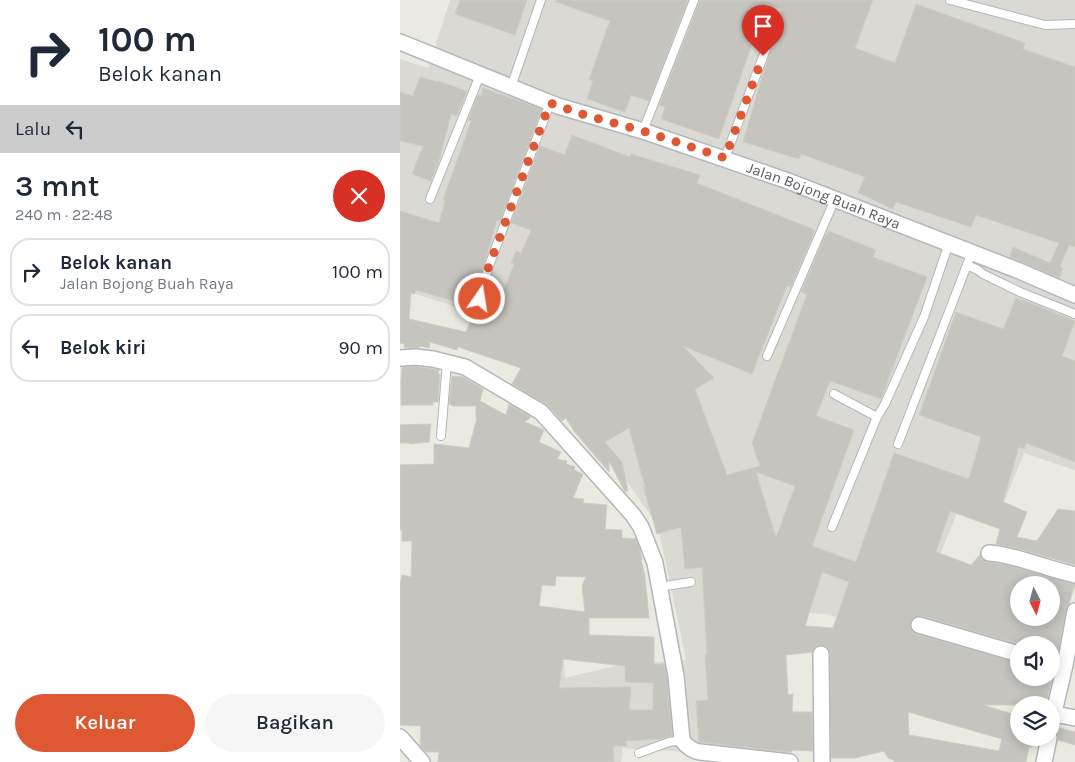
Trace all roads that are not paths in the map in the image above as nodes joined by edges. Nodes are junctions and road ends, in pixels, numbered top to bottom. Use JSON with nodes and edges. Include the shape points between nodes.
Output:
{"nodes":[{"id":1,"x":541,"y":0,"type":"edge"},
{"id":2,"x":694,"y":0,"type":"edge"},
{"id":3,"x":950,"y":0,"type":"edge"},
{"id":4,"x":1075,"y":24,"type":"edge"},
{"id":5,"x":770,"y":38,"type":"dead end"},
{"id":6,"x":400,"y":42,"type":"edge"},
{"id":7,"x":480,"y":75,"type":"junction"},
{"id":8,"x":511,"y":87,"type":"junction"},
{"id":9,"x":550,"y":103,"type":"junction"},
{"id":10,"x":643,"y":131,"type":"junction"},
{"id":11,"x":725,"y":158,"type":"junction"},
{"id":12,"x":430,"y":199,"type":"dead end"},
{"id":13,"x":835,"y":199,"type":"junction"},
{"id":14,"x":949,"y":243,"type":"junction"},
{"id":15,"x":969,"y":258,"type":"junction"},
{"id":16,"x":1075,"y":295,"type":"edge"},
{"id":17,"x":478,"y":304,"type":"dead end"},
{"id":18,"x":1075,"y":314,"type":"edge"},
{"id":19,"x":767,"y":356,"type":"dead end"},
{"id":20,"x":400,"y":358,"type":"edge"},
{"id":21,"x":447,"y":362,"type":"junction"},
{"id":22,"x":834,"y":394,"type":"dead end"},
{"id":23,"x":877,"y":417,"type":"junction"},
{"id":24,"x":441,"y":436,"type":"dead end"},
{"id":25,"x":898,"y":444,"type":"dead end"},
{"id":26,"x":832,"y":527,"type":"dead end"},
{"id":27,"x":989,"y":553,"type":"dead end"},
{"id":28,"x":1075,"y":575,"type":"edge"},
{"id":29,"x":691,"y":582,"type":"dead end"},
{"id":30,"x":659,"y":586,"type":"junction"},
{"id":31,"x":1075,"y":611,"type":"edge"},
{"id":32,"x":919,"y":625,"type":"dead end"},
{"id":33,"x":1010,"y":651,"type":"edge"},
{"id":34,"x":821,"y":654,"type":"dead end"},
{"id":35,"x":1064,"y":664,"type":"edge"},
{"id":36,"x":1057,"y":696,"type":"edge"},
{"id":37,"x":1075,"y":718,"type":"edge"},
{"id":38,"x":1060,"y":719,"type":"edge"},
{"id":39,"x":400,"y":737,"type":"edge"},
{"id":40,"x":682,"y":740,"type":"junction"},
{"id":41,"x":1047,"y":746,"type":"edge"},
{"id":42,"x":639,"y":753,"type":"dead end"},
{"id":43,"x":726,"y":758,"type":"edge"},
{"id":44,"x":768,"y":761,"type":"edge"},
{"id":45,"x":422,"y":762,"type":"edge"},
{"id":46,"x":790,"y":762,"type":"edge"},
{"id":47,"x":822,"y":762,"type":"edge"},
{"id":48,"x":1044,"y":762,"type":"edge"}],
"edges":[{"from":1,"to":8,"type":"lane"},
{"from":2,"to":10,"type":"lane"},
{"from":3,"to":4,"type":"lane","via":[[1045,25]]},
{"from":5,"to":11,"type":"lane"},
{"from":6,"to":7,"type":"street","name":"Jalan Bojong Buah Raya"},
{"from":7,"to":8,"type":"street","name":"Jalan Bojong Buah Raya"},
{"from":7,"to":12,"type":"lane"},
{"from":8,"to":9,"type":"street","name":"Jalan Bojong Buah Raya"},
{"from":9,"to":10,"type":"street","name":"Jalan Bojong Buah Raya"},
{"from":9,"to":17,"type":"lane","via":[[486,274]]},
{"from":10,"to":11,"type":"street","name":"Jalan Bojong Buah Raya"},
{"from":11,"to":13,"type":"street","name":"Jalan Bojong Buah Raya"},
{"from":13,"to":14,"type":"street","name":"Jalan Bojong Buah Raya"},
{"from":13,"to":19,"type":"lane"},
{"from":14,"to":15,"type":"street","name":"Jalan Bojong Buah Raya"},
{"from":14,"to":23,"type":"lane","via":[[924,317]]},
{"from":15,"to":16,"type":"street","name":"Jalan Bojong Buah Raya","via":[[1017,270]]},
{"from":15,"to":18,"type":"lane","via":[[983,274]]},
{"from":15,"to":25,"type":"lane"},
{"from":20,"to":21,"type":"street"},
{"from":21,"to":24,"type":"lane"},
{"from":21,"to":30,"type":"street","via":[[465,367],[541,412],[633,515],[655,563]]},
{"from":22,"to":23,"type":"lane"},
{"from":23,"to":26,"type":"lane"},
{"from":27,"to":28,"type":"street"},
{"from":29,"to":30,"type":"lane"},
{"from":30,"to":40,"type":"street","via":[[676,676]]},
{"from":31,"to":35,"type":"street"},
{"from":32,"to":33,"type":"street"},
{"from":34,"to":47,"type":"street"},
{"from":35,"to":36,"type":"street"},
{"from":37,"to":38,"type":"street"},
{"from":39,"to":45,"type":"street"},
{"from":40,"to":42,"type":"lane"},
{"from":40,"to":43,"type":"street","via":[[696,751]]},
{"from":41,"to":48,"type":"street"},
{"from":43,"to":44,"type":"street"},
{"from":44,"to":46,"type":"street"}]}
